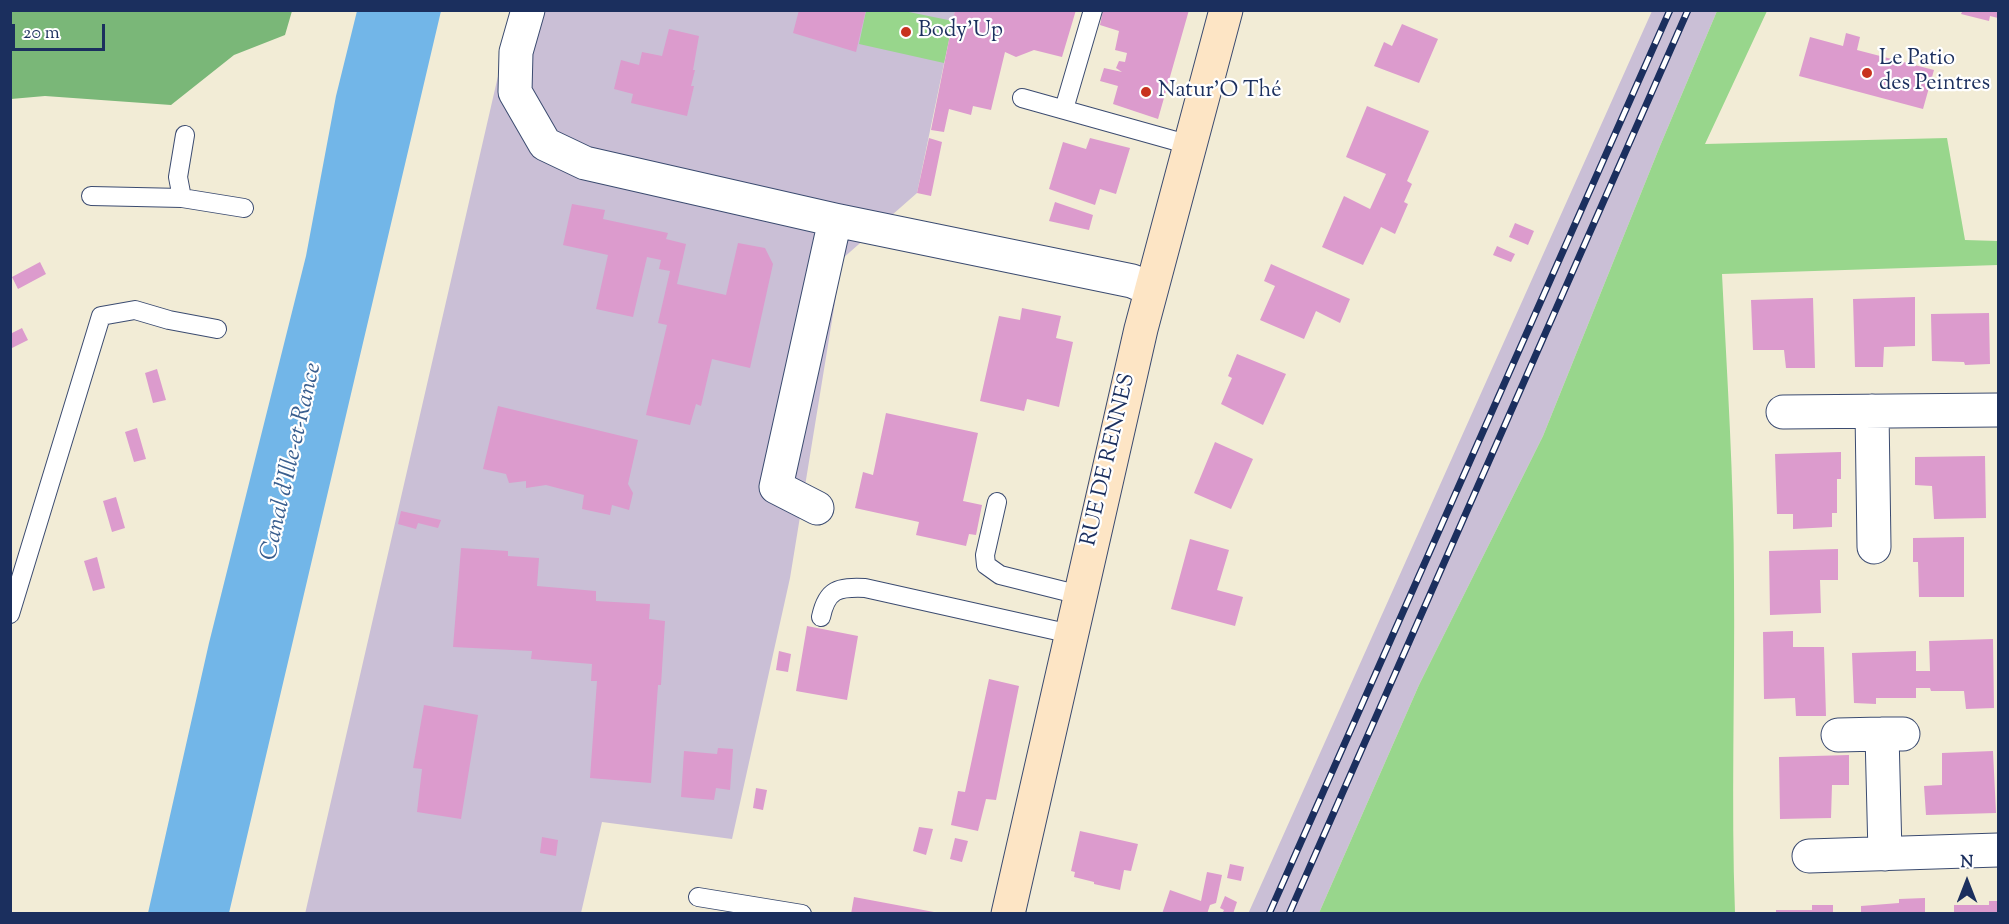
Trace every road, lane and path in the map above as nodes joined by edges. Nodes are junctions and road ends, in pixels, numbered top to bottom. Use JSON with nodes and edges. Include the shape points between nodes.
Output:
{"nodes":[{"id":1,"x":528,"y":10,"type":"edge"},
{"id":2,"x":1093,"y":10,"type":"edge"},
{"id":3,"x":1226,"y":10,"type":"edge"},
{"id":4,"x":1023,"y":98,"type":"dead end"},
{"id":5,"x":1064,"y":110,"type":"junction"},
{"id":6,"x":185,"y":135,"type":"dead end"},
{"id":7,"x":1190,"y":146,"type":"junction"},
{"id":8,"x":91,"y":196,"type":"dead end"},
{"id":9,"x":182,"y":198,"type":"junction"},
{"id":10,"x":244,"y":208,"type":"dead end"},
{"id":11,"x":835,"y":220,"type":"junction"},
{"id":12,"x":1151,"y":289,"type":"junction"},
{"id":13,"x":216,"y":329,"type":"dead end"},
{"id":14,"x":1998,"y":410,"type":"edge"},
{"id":15,"x":1872,"y":411,"type":"junction"},
{"id":16,"x":1783,"y":412,"type":"dead end"},
{"id":17,"x":997,"y":502,"type":"dead end"},
{"id":18,"x":817,"y":508,"type":"dead end"},
{"id":19,"x":1874,"y":547,"type":"dead end"},
{"id":20,"x":1080,"y":594,"type":"junction"},
{"id":21,"x":10,"y":614,"type":"edge"},
{"id":22,"x":821,"y":617,"type":"dead end"},
{"id":23,"x":1071,"y":634,"type":"junction"},
{"id":24,"x":1838,"y":735,"type":"dead end"},
{"id":25,"x":1998,"y":850,"type":"edge"},
{"id":26,"x":1885,"y":854,"type":"junction"},
{"id":27,"x":1809,"y":856,"type":"dead end"},
{"id":28,"x":698,"y":897,"type":"dead end"},
{"id":29,"x":736,"y":908,"type":"edge"},
{"id":30,"x":802,"y":914,"type":"edge"},
{"id":31,"x":1008,"y":914,"type":"edge"}],
"edges":[{"from":1,"to":11,"type":"street","via":[[516,52],[516,92],[545,144],[585,163]]},
{"from":2,"to":5,"type":"lane"},
{"from":3,"to":7,"type":"main road","name":"RUE DE RENNES"},
{"from":4,"to":5,"type":"lane"},
{"from":5,"to":7,"type":"lane"},
{"from":6,"to":9,"type":"lane","via":[[178,177]]},
{"from":7,"to":12,"type":"main road","name":"RUE DE RENNES"},
{"from":8,"to":9,"type":"lane"},
{"from":9,"to":10,"type":"lane"},
{"from":11,"to":12,"type":"street","via":[[1132,281]]},
{"from":11,"to":18,"type":"street","via":[[776,487]]},
{"from":12,"to":20,"type":"main road","name":"RUE DE RENNES"},
{"from":13,"to":21,"type":"lane","via":[[135,310],[101,316]]},
{"from":14,"to":15,"type":"street"},
{"from":15,"to":16,"type":"street"},
{"from":15,"to":19,"type":"street"},
{"from":17,"to":20,"type":"lane","via":[[986,565],[1000,575]]},
{"from":20,"to":23,"type":"main road","name":"RUE DE RENNES"},
{"from":22,"to":23,"type":"lane","via":[[826,598],[833,592],[865,588]]},
{"from":23,"to":31,"type":"main road","name":"RUE DE RENNES"},
{"from":24,"to":26,"type":"street","via":[[1892,734]]},
{"from":25,"to":26,"type":"street"},
{"from":26,"to":27,"type":"street"},
{"from":28,"to":29,"type":"lane"},
{"from":29,"to":30,"type":"lane"}]}
